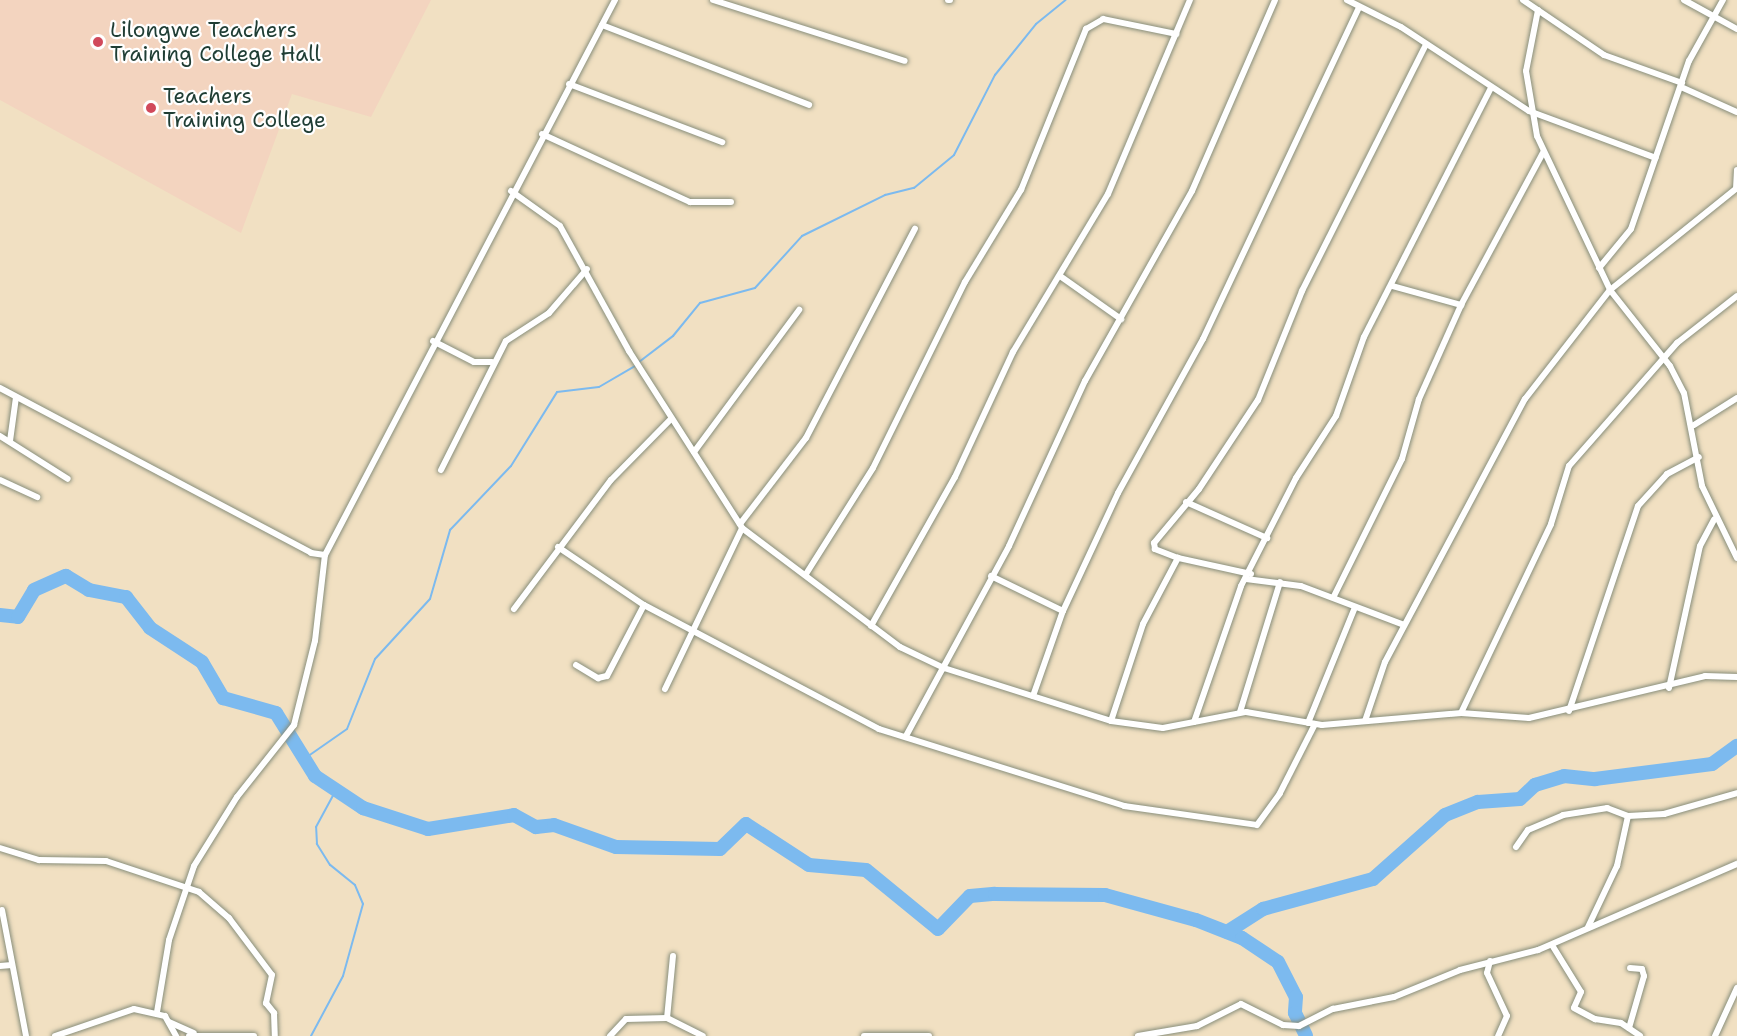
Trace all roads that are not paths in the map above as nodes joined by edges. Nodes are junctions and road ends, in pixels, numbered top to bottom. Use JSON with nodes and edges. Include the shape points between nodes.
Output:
{"nodes":[{"id":1,"x":615,"y":0,"type":"edge"},
{"id":2,"x":713,"y":0,"type":"edge"},
{"id":3,"x":1190,"y":0,"type":"edge"},
{"id":4,"x":1275,"y":0,"type":"edge"},
{"id":5,"x":1347,"y":0,"type":"edge"},
{"id":6,"x":1523,"y":0,"type":"edge"},
{"id":7,"x":1684,"y":0,"type":"edge"},
{"id":8,"x":1723,"y":0,"type":"edge"},
{"id":9,"x":1359,"y":8,"type":"junction"},
{"id":10,"x":1538,"y":10,"type":"junction"},
{"id":11,"x":1713,"y":16,"type":"junction"},
{"id":12,"x":602,"y":25,"type":"junction"},
{"id":13,"x":1737,"y":29,"type":"edge"},
{"id":14,"x":1176,"y":34,"type":"junction"},
{"id":15,"x":1426,"y":44,"type":"junction"},
{"id":16,"x":905,"y":61,"type":"dead end"},
{"id":17,"x":569,"y":84,"type":"junction"},
{"id":18,"x":1681,"y":85,"type":"junction"},
{"id":19,"x":1491,"y":88,"type":"junction"},
{"id":20,"x":809,"y":105,"type":"dead end"},
{"id":21,"x":1529,"y":111,"type":"junction"},
{"id":22,"x":1737,"y":112,"type":"edge"},
{"id":23,"x":542,"y":134,"type":"junction"},
{"id":24,"x":722,"y":142,"type":"dead end"},
{"id":25,"x":1543,"y":153,"type":"junction"},
{"id":26,"x":1656,"y":158,"type":"junction"},
{"id":27,"x":1737,"y":170,"type":"edge"},
{"id":28,"x":1736,"y":189,"type":"edge"},
{"id":29,"x":511,"y":191,"type":"junction"},
{"id":30,"x":731,"y":202,"type":"dead end"},
{"id":31,"x":915,"y":229,"type":"dead end"},
{"id":32,"x":1599,"y":268,"type":"junction"},
{"id":33,"x":587,"y":269,"type":"junction"},
{"id":34,"x":1060,"y":276,"type":"junction"},
{"id":35,"x":1392,"y":286,"type":"junction"},
{"id":36,"x":1610,"y":290,"type":"junction"},
{"id":37,"x":1737,"y":297,"type":"edge"},
{"id":38,"x":1461,"y":305,"type":"junction"},
{"id":39,"x":799,"y":310,"type":"dead end"},
{"id":40,"x":1121,"y":319,"type":"junction"},
{"id":41,"x":433,"y":341,"type":"junction"},
{"id":42,"x":1664,"y":358,"type":"junction"},
{"id":43,"x":492,"y":363,"type":"junction"},
{"id":44,"x":0,"y":388,"type":"edge"},
{"id":45,"x":16,"y":397,"type":"junction"},
{"id":46,"x":1737,"y":398,"type":"edge"},
{"id":47,"x":671,"y":419,"type":"junction"},
{"id":48,"x":1694,"y":424,"type":"junction"},
{"id":49,"x":0,"y":436,"type":"edge"},
{"id":50,"x":10,"y":441,"type":"junction"},
{"id":51,"x":694,"y":452,"type":"junction"},
{"id":52,"x":1699,"y":457,"type":"junction"},
{"id":53,"x":441,"y":470,"type":"dead end"},
{"id":54,"x":68,"y":479,"type":"dead end"},
{"id":55,"x":0,"y":480,"type":"edge"},
{"id":56,"x":37,"y":497,"type":"dead end"},
{"id":57,"x":1186,"y":502,"type":"junction"},
{"id":58,"x":1714,"y":520,"type":"junction"},
{"id":59,"x":741,"y":526,"type":"junction"},
{"id":60,"x":1267,"y":538,"type":"junction"},
{"id":61,"x":1734,"y":546,"type":"edge"},
{"id":62,"x":558,"y":548,"type":"junction"},
{"id":63,"x":325,"y":555,"type":"junction"},
{"id":64,"x":1178,"y":558,"type":"junction"},
{"id":65,"x":1737,"y":558,"type":"edge"},
{"id":66,"x":806,"y":574,"type":"junction"},
{"id":67,"x":991,"y":576,"type":"junction"},
{"id":68,"x":1249,"y":576,"type":"junction"},
{"id":69,"x":1280,"y":582,"type":"junction"},
{"id":70,"x":1335,"y":596,"type":"junction"},
{"id":71,"x":644,"y":605,"type":"junction"},
{"id":72,"x":1355,"y":607,"type":"junction"},
{"id":73,"x":514,"y":609,"type":"dead end"},
{"id":74,"x":1063,"y":611,"type":"junction"},
{"id":75,"x":1404,"y":625,"type":"junction"},
{"id":76,"x":871,"y":626,"type":"junction"},
{"id":77,"x":695,"y":628,"type":"junction"},
{"id":78,"x":576,"y":665,"type":"dead end"},
{"id":79,"x":944,"y":668,"type":"junction"},
{"id":80,"x":1737,"y":677,"type":"edge"},
{"id":81,"x":1669,"y":688,"type":"junction"},
{"id":82,"x":665,"y":689,"type":"dead end"},
{"id":83,"x":1033,"y":696,"type":"junction"},
{"id":84,"x":1569,"y":711,"type":"junction"},
{"id":85,"x":1240,"y":712,"type":"junction"},
{"id":86,"x":1461,"y":713,"type":"junction"},
{"id":87,"x":1111,"y":721,"type":"junction"},
{"id":88,"x":1365,"y":721,"type":"junction"},
{"id":89,"x":1194,"y":722,"type":"junction"},
{"id":90,"x":1312,"y":724,"type":"junction"},
{"id":91,"x":906,"y":736,"type":"junction"},
{"id":92,"x":1737,"y":793,"type":"edge"},
{"id":93,"x":1628,"y":816,"type":"junction"},
{"id":94,"x":0,"y":848,"type":"edge"},
{"id":95,"x":1516,"y":848,"type":"dead end"},
{"id":96,"x":1737,"y":864,"type":"edge"},
{"id":97,"x":186,"y":888,"type":"junction"},
{"id":98,"x":2,"y":910,"type":"dead end"},
{"id":99,"x":1588,"y":928,"type":"junction"},
{"id":100,"x":1552,"y":945,"type":"junction"},
{"id":101,"x":673,"y":957,"type":"dead end"},
{"id":102,"x":1490,"y":961,"type":"junction"},
{"id":103,"x":12,"y":965,"type":"junction"},
{"id":104,"x":0,"y":966,"type":"edge"},
{"id":105,"x":1630,"y":968,"type":"dead end"},
{"id":106,"x":1737,"y":988,"type":"edge"},
{"id":107,"x":157,"y":1012,"type":"junction"},
{"id":108,"x":667,"y":1018,"type":"junction"},
{"id":109,"x":169,"y":1021,"type":"junction"},
{"id":110,"x":1629,"y":1028,"type":"junction"},
{"id":111,"x":192,"y":1034,"type":"edge"},
{"id":112,"x":26,"y":1036,"type":"edge"},
{"id":113,"x":55,"y":1036,"type":"edge"},
{"id":114,"x":176,"y":1036,"type":"edge"},
{"id":115,"x":254,"y":1036,"type":"edge"},
{"id":116,"x":275,"y":1036,"type":"edge"},
{"id":117,"x":610,"y":1036,"type":"edge"},
{"id":118,"x":703,"y":1036,"type":"edge"},
{"id":119,"x":864,"y":1036,"type":"edge"},
{"id":120,"x":929,"y":1036,"type":"edge"},
{"id":121,"x":1138,"y":1036,"type":"edge"},
{"id":122,"x":1498,"y":1036,"type":"edge"},
{"id":123,"x":1640,"y":1036,"type":"edge"},
{"id":124,"x":1715,"y":1036,"type":"edge"}],
"edges":[{"from":1,"to":12,"type":"street"},
{"from":2,"to":16,"type":"street"},
{"from":3,"to":14,"type":"street"},
{"from":4,"to":40,"type":"street","via":[[1192,191]]},
{"from":5,"to":9,"type":"street"},
{"from":6,"to":10,"type":"street"},
{"from":7,"to":11,"type":"street"},
{"from":8,"to":11,"type":"street"},
{"from":9,"to":15,"type":"street"},
{"from":9,"to":74,"type":"street","via":[[1203,339],[1118,493]]},
{"from":10,"to":18,"type":"street","via":[[1605,56]]},
{"from":10,"to":21,"type":"street","via":[[1527,56]]},
{"from":11,"to":13,"type":"street"},
{"from":11,"to":18,"type":"street"},
{"from":12,"to":17,"type":"street"},
{"from":12,"to":20,"type":"street"},
{"from":14,"to":34,"type":"street","via":[[1119,170]]},
{"from":14,"to":66,"type":"street","via":[[1103,19],[1081,36],[1025,181],[965,282],[873,468]]},
{"from":15,"to":19,"type":"street"},
{"from":15,"to":57,"type":"street","via":[[1302,291],[1258,400]]},
{"from":17,"to":23,"type":"street"},
{"from":17,"to":24,"type":"street"},
{"from":18,"to":22,"type":"street"},
{"from":18,"to":26,"type":"street"},
{"from":19,"to":21,"type":"street"},
{"from":19,"to":35,"type":"street"},
{"from":21,"to":25,"type":"street"},
{"from":21,"to":26,"type":"street"},
{"from":23,"to":29,"type":"street"},
{"from":23,"to":30,"type":"street","via":[[690,202]]},
{"from":25,"to":32,"type":"street"},
{"from":25,"to":38,"type":"street"},
{"from":26,"to":32,"type":"street","via":[[1631,229]]},
{"from":27,"to":28,"type":"street"},
{"from":28,"to":36,"type":"street"},
{"from":29,"to":33,"type":"street","via":[[552,216]]},
{"from":29,"to":41,"type":"street"},
{"from":31,"to":59,"type":"street","via":[[806,438]]},
{"from":32,"to":36,"type":"street"},
{"from":33,"to":43,"type":"street","via":[[549,313],[512,333]]},
{"from":33,"to":47,"type":"street"},
{"from":34,"to":40,"type":"street"},
{"from":34,"to":76,"type":"street","via":[[1014,352],[955,477]]},
{"from":35,"to":38,"type":"street"},
{"from":35,"to":60,"type":"street","via":[[1364,337],[1336,416]]},
{"from":36,"to":42,"type":"street"},
{"from":36,"to":75,"type":"street","via":[[1516,412]]},
{"from":37,"to":42,"type":"street"},
{"from":38,"to":70,"type":"street","via":[[1419,399],[1402,459]]},
{"from":39,"to":51,"type":"street"},
{"from":40,"to":67,"type":"street","via":[[1076,397]]},
{"from":41,"to":43,"type":"street","via":[[474,362]]},
{"from":41,"to":63,"type":"street"},
{"from":42,"to":48,"type":"street"},
{"from":42,"to":86,"type":"street","via":[[1569,466],[1551,524]]},
{"from":43,"to":53,"type":"street"},
{"from":44,"to":45,"type":"street"},
{"from":45,"to":50,"type":"street"},
{"from":45,"to":63,"type":"street","via":[[310,553]]},
{"from":46,"to":48,"type":"street"},
{"from":47,"to":51,"type":"street"},
{"from":47,"to":62,"type":"street","via":[[616,474]]},
{"from":48,"to":52,"type":"street"},
{"from":49,"to":50,"type":"street"},
{"from":50,"to":54,"type":"street"},
{"from":51,"to":59,"type":"street"},
{"from":52,"to":58,"type":"street","via":[[1699,478]]},
{"from":52,"to":84,"type":"street","via":[[1667,474],[1638,506]]},
{"from":55,"to":56,"type":"street"},
{"from":57,"to":60,"type":"street"},
{"from":57,"to":64,"type":"street","via":[[1154,546]]},
{"from":58,"to":61,"type":"street"},
{"from":58,"to":81,"type":"street","via":[[1700,546]]},
{"from":59,"to":66,"type":"street"},
{"from":59,"to":77,"type":"street"},
{"from":60,"to":68,"type":"street"},
{"from":61,"to":65,"type":"street"},
{"from":62,"to":71,"type":"street"},
{"from":62,"to":73,"type":"street"},
{"from":63,"to":97,"type":"street","via":[[315,641],[294,725],[209,837]]},
{"from":64,"to":68,"type":"street"},
{"from":64,"to":87,"type":"street","via":[[1143,624]]},
{"from":66,"to":76,"type":"street"},
{"from":67,"to":74,"type":"street"},
{"from":67,"to":79,"type":"street"},
{"from":68,"to":69,"type":"street"},
{"from":68,"to":89,"type":"street"},
{"from":69,"to":70,"type":"street"},
{"from":69,"to":85,"type":"street"},
{"from":70,"to":72,"type":"street"},
{"from":71,"to":77,"type":"street"},
{"from":71,"to":78,"type":"street","via":[[607,676],[598,678]]},
{"from":72,"to":75,"type":"street"},
{"from":72,"to":90,"type":"street"},
{"from":74,"to":83,"type":"street"},
{"from":75,"to":88,"type":"street"},
{"from":76,"to":79,"type":"street"},
{"from":77,"to":82,"type":"street"},
{"from":77,"to":91,"type":"street","via":[[879,729]]},
{"from":79,"to":83,"type":"street"},
{"from":79,"to":91,"type":"street"},
{"from":80,"to":81,"type":"street","via":[[1705,676]]},
{"from":81,"to":84,"type":"street"},
{"from":83,"to":87,"type":"street"},
{"from":84,"to":86,"type":"street","via":[[1529,718]]},
{"from":85,"to":89,"type":"street"},
{"from":85,"to":90,"type":"street"},
{"from":86,"to":88,"type":"street"},
{"from":87,"to":89,"type":"street","via":[[1162,728]]},
{"from":88,"to":90,"type":"street"},
{"from":90,"to":91,"type":"street","via":[[1280,793],[1257,825],[1088,797]]},
{"from":92,"to":93,"type":"street","via":[[1683,810]]},
{"from":93,"to":95,"type":"street","via":[[1607,808],[1563,815],[1528,830]]},
{"from":93,"to":99,"type":"street","via":[[1617,866]]},
{"from":94,"to":97,"type":"street","via":[[39,860],[106,861]]},
{"from":96,"to":99,"type":"street"},
{"from":97,"to":107,"type":"street","via":[[169,940]]},
{"from":97,"to":116,"type":"street","via":[[216,903],[272,975],[266,1003],[274,1013]]},
{"from":98,"to":103,"type":"street"},
{"from":99,"to":100,"type":"street"},
{"from":100,"to":102,"type":"street"},
{"from":100,"to":110,"type":"street","via":[[1581,992],[1574,1008]]},
{"from":101,"to":108,"type":"street"},
{"from":102,"to":121,"type":"street","via":[[1394,998],[1333,1009],[1294,1027],[1241,1004],[1197,1026]]},
{"from":102,"to":122,"type":"street","via":[[1487,973],[1508,1016]]},
{"from":103,"to":104,"type":"street"},
{"from":103,"to":112,"type":"street"},
{"from":105,"to":110,"type":"street","via":[[1642,969],[1644,976]]},
{"from":106,"to":124,"type":"street"},
{"from":107,"to":109,"type":"street"},
{"from":107,"to":113,"type":"street","via":[[124,1011]]},
{"from":108,"to":117,"type":"street","via":[[626,1018]]},
{"from":108,"to":118,"type":"street"},
{"from":109,"to":111,"type":"street"},
{"from":109,"to":114,"type":"street"},
{"from":110,"to":123,"type":"street"},
{"from":111,"to":115,"type":"street"},
{"from":119,"to":120,"type":"street"}]}
